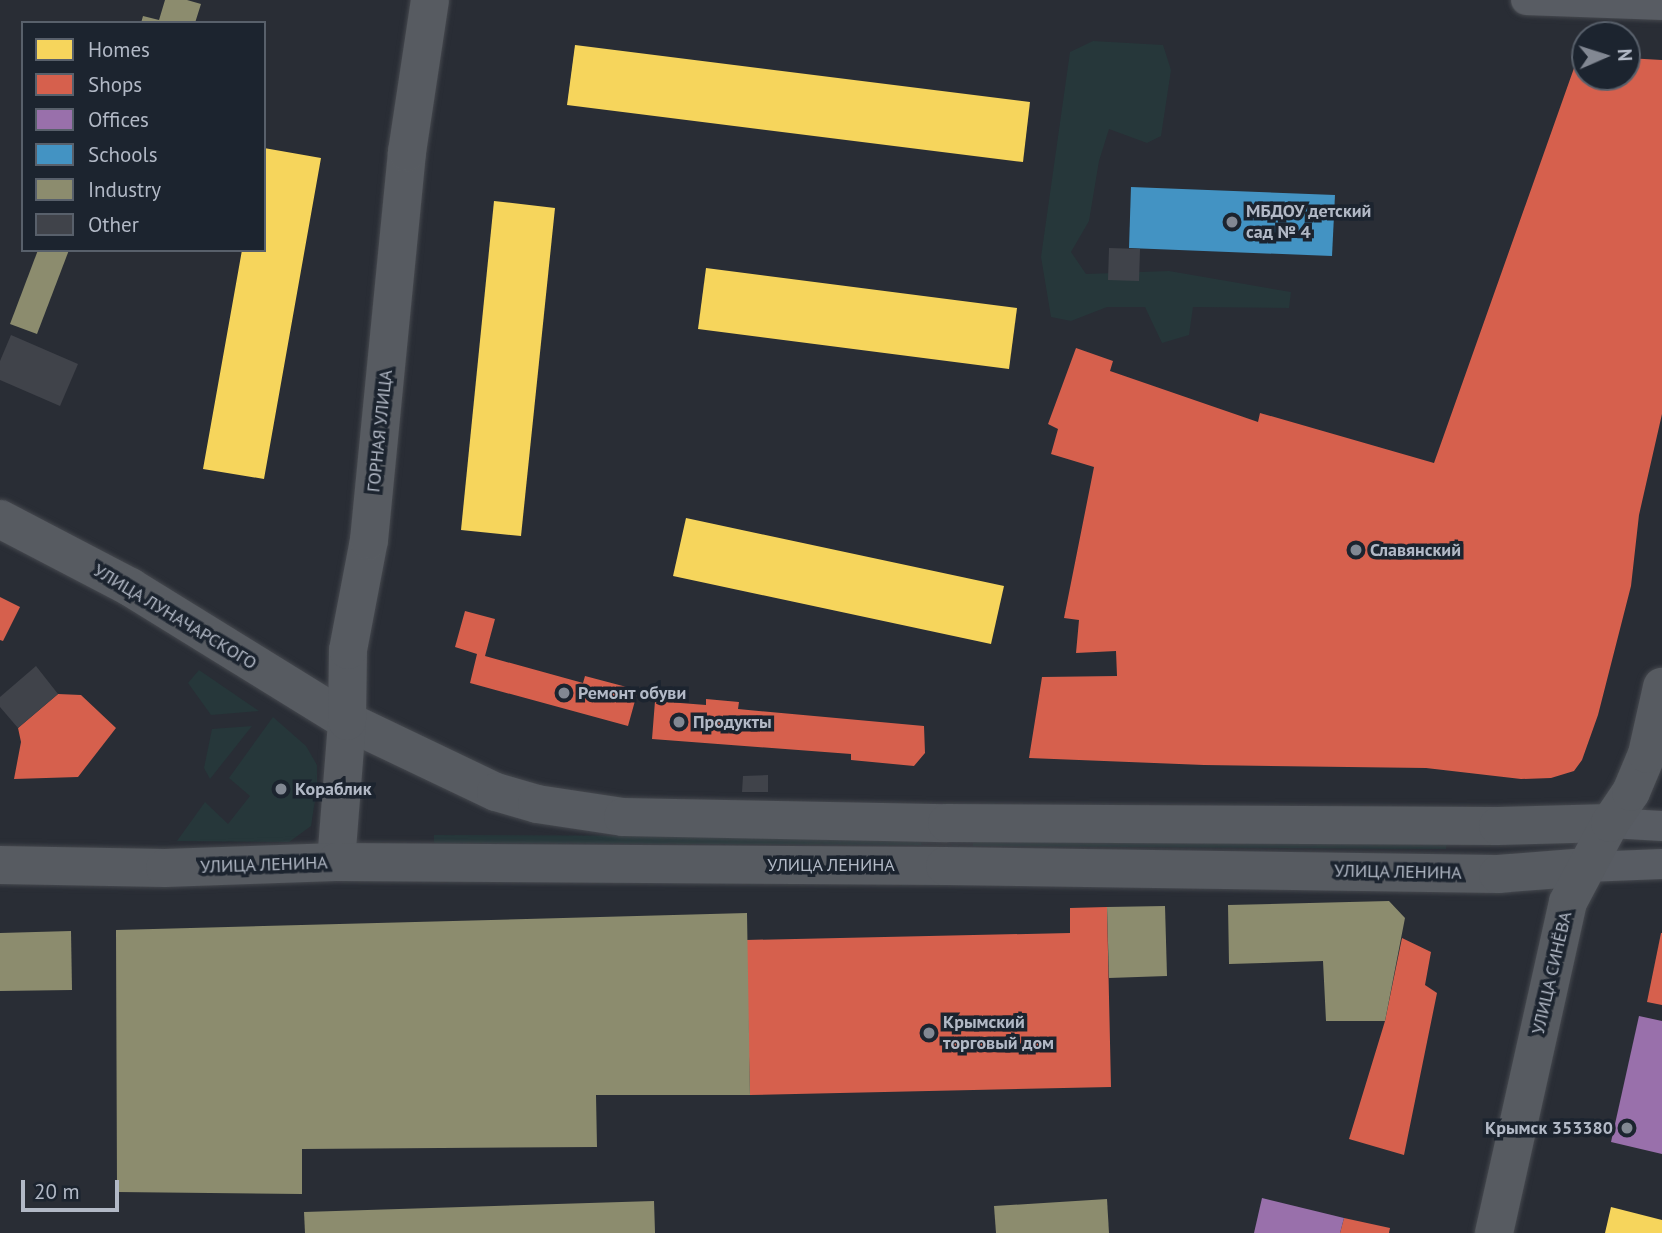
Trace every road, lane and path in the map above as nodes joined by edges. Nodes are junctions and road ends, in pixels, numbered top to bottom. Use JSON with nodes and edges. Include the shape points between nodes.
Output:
{"nodes":[{"id":1,"x":430,"y":0,"type":"edge"},
{"id":2,"x":1526,"y":0,"type":"edge"},
{"id":3,"x":1662,"y":5,"type":"edge"},
{"id":4,"x":0,"y":519,"type":"edge"},
{"id":5,"x":1662,"y":687,"type":"edge"},
{"id":6,"x":347,"y":721,"type":"junction"},
{"id":7,"x":1610,"y":823,"type":"junction"},
{"id":8,"x":1662,"y":826,"type":"edge"},
{"id":9,"x":336,"y":862,"type":"junction"},
{"id":10,"x":1662,"y":864,"type":"edge"},
{"id":11,"x":0,"y":865,"type":"edge"},
{"id":12,"x":1587,"y":867,"type":"junction"},
{"id":13,"x":1493,"y":1233,"type":"edge"}],
"edges":[{"from":1,"to":6,"type":"main road","name":"ГОРНАЯ УЛИЦА","via":[[407,152],[369,540],[348,650]]},
{"from":2,"to":3,"type":"street"},
{"from":4,"to":6,"type":"main road","name":"УЛИЦА ЛУНАЧАРСКОГО","via":[[130,587]]},
{"from":5,"to":7,"type":"main road","name":"УЛИЦА СИНЁВА","via":[[1647,754],[1631,792]]},
{"from":6,"to":7,"type":"main road","via":[[496,792],[537,804],[623,817],[947,823]]},
{"from":6,"to":9,"type":"main road","name":"ГОРНАЯ УЛИЦА"},
{"from":7,"to":8,"type":"street"},
{"from":7,"to":12,"type":"main road","name":"УЛИЦА СИНЁВА"},
{"from":9,"to":11,"type":"main road","name":"УЛИЦА ЛЕНИНА","via":[[165,868]]},
{"from":9,"to":12,"type":"main road","name":"УЛИЦА ЛЕНИНА","via":[[1498,874]]},
{"from":10,"to":12,"type":"street","name":"УЛИЦА ЛЕНИНА"},
{"from":12,"to":13,"type":"main road","name":"УЛИЦА СИНЁВА","via":[[1568,902]]}]}
